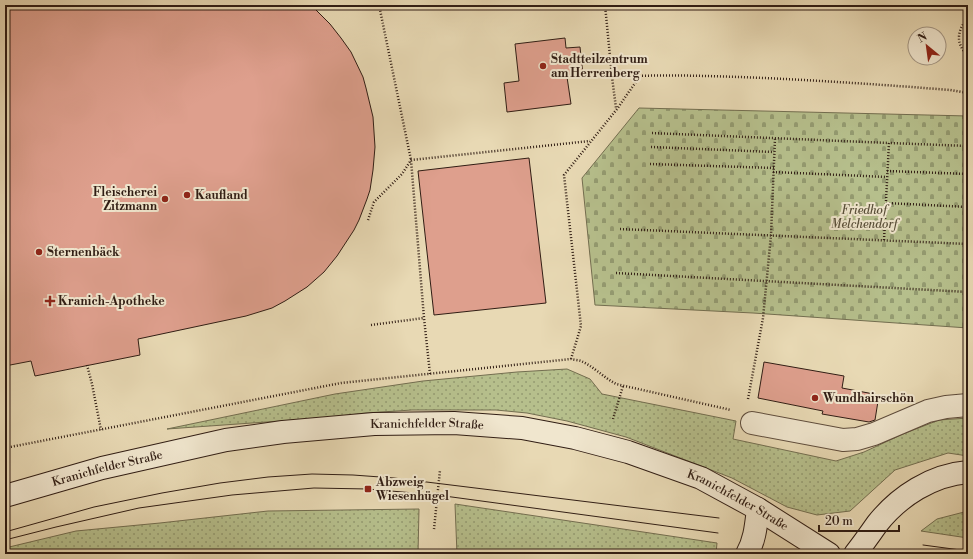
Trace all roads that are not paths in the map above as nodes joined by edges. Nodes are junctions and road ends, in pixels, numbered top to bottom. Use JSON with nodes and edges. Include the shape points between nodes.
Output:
{"nodes":[{"id":1,"x":968,"y":405,"type":"edge"},
{"id":2,"x":749,"y":419,"type":"road end"},
{"id":3,"x":968,"y":472,"type":"edge"},
{"id":4,"x":5,"y":496,"type":"edge"},
{"id":5,"x":758,"y":509,"type":"junction"},
{"id":6,"x":747,"y":554,"type":"edge"},
{"id":7,"x":829,"y":554,"type":"edge"},
{"id":8,"x":856,"y":554,"type":"edge"}],
"edges":[{"from":1,"to":2,"type":"main road","via":[[928,411],[874,434],[843,440]]},
{"from":3,"to":8,"type":"main road","via":[[933,480],[913,491],[878,523]]},
{"from":4,"to":5,"type":"main road","name":"Kranichfelder Straße","via":[[102,468],[226,440],[374,424],[454,423],[522,428],[628,452],[701,478]]},
{"from":5,"to":6,"type":"main road","via":[[752,545]]},
{"from":5,"to":7,"type":"main road","name":"Kranichfelder Straße"}]}
